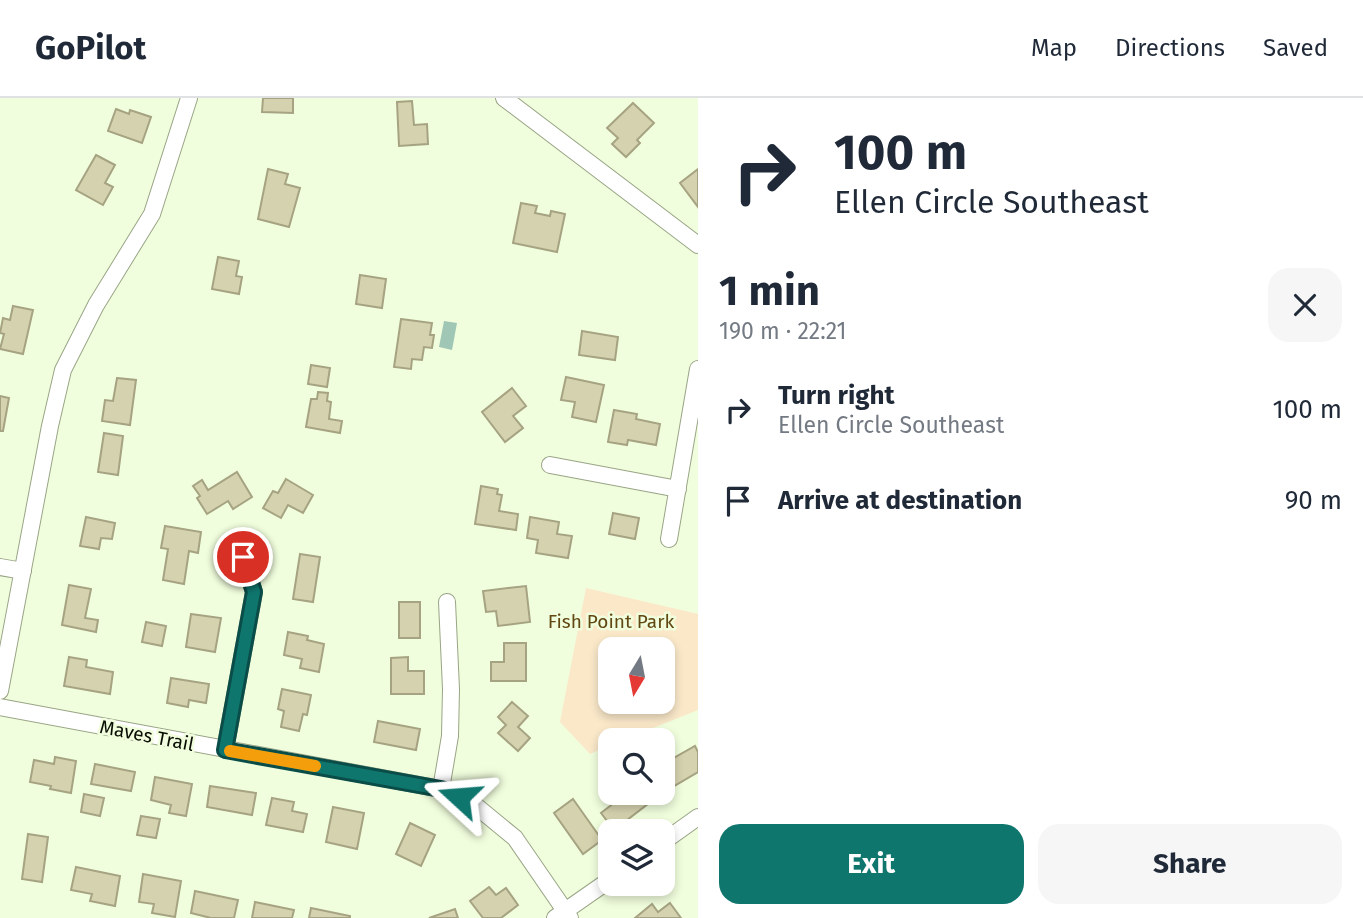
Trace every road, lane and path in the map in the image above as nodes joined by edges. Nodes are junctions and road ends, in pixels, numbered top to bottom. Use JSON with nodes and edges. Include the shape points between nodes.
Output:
{"nodes":[{"id":1,"x":189,"y":98,"type":"edge"},
{"id":2,"x":505,"y":98,"type":"edge"},
{"id":3,"x":698,"y":245,"type":"edge"},
{"id":4,"x":698,"y":369,"type":"edge"},
{"id":5,"x":550,"y":465,"type":"dead end"},
{"id":6,"x":678,"y":489,"type":"junction"},
{"id":7,"x":669,"y":539,"type":"dead end"},
{"id":8,"x":243,"y":557,"type":"dead end"},
{"id":9,"x":0,"y":567,"type":"edge"},
{"id":10,"x":23,"y":571,"type":"junction"},
{"id":11,"x":447,"y":602,"type":"dead end"},
{"id":12,"x":0,"y":691,"type":"edge"},
{"id":13,"x":0,"y":707,"type":"edge"},
{"id":14,"x":225,"y":750,"type":"junction"},
{"id":15,"x":441,"y":789,"type":"junction"},
{"id":16,"x":698,"y":817,"type":"edge"},
{"id":17,"x":675,"y":833,"type":"edge"},
{"id":18,"x":598,"y":889,"type":"edge"},
{"id":19,"x":564,"y":916,"type":"edge"}],
"edges":[{"from":1,"to":10,"type":"street","via":[[152,214],[96,305],[63,370]]},
{"from":2,"to":3,"type":"street"},
{"from":4,"to":6,"type":"street"},
{"from":5,"to":6,"type":"street"},
{"from":6,"to":7,"type":"street"},
{"from":8,"to":14,"type":"street","via":[[254,592]]},
{"from":9,"to":10,"type":"street"},
{"from":10,"to":12,"type":"street"},
{"from":11,"to":15,"type":"street","via":[[450,736]]},
{"from":13,"to":14,"type":"street","name":"Maves Trail"},
{"from":14,"to":15,"type":"street","name":"Maves Trail"},
{"from":15,"to":19,"type":"street","name":"Maves Trail","via":[[477,806],[515,838]]},
{"from":16,"to":17,"type":"street"},
{"from":18,"to":19,"type":"street"}]}
